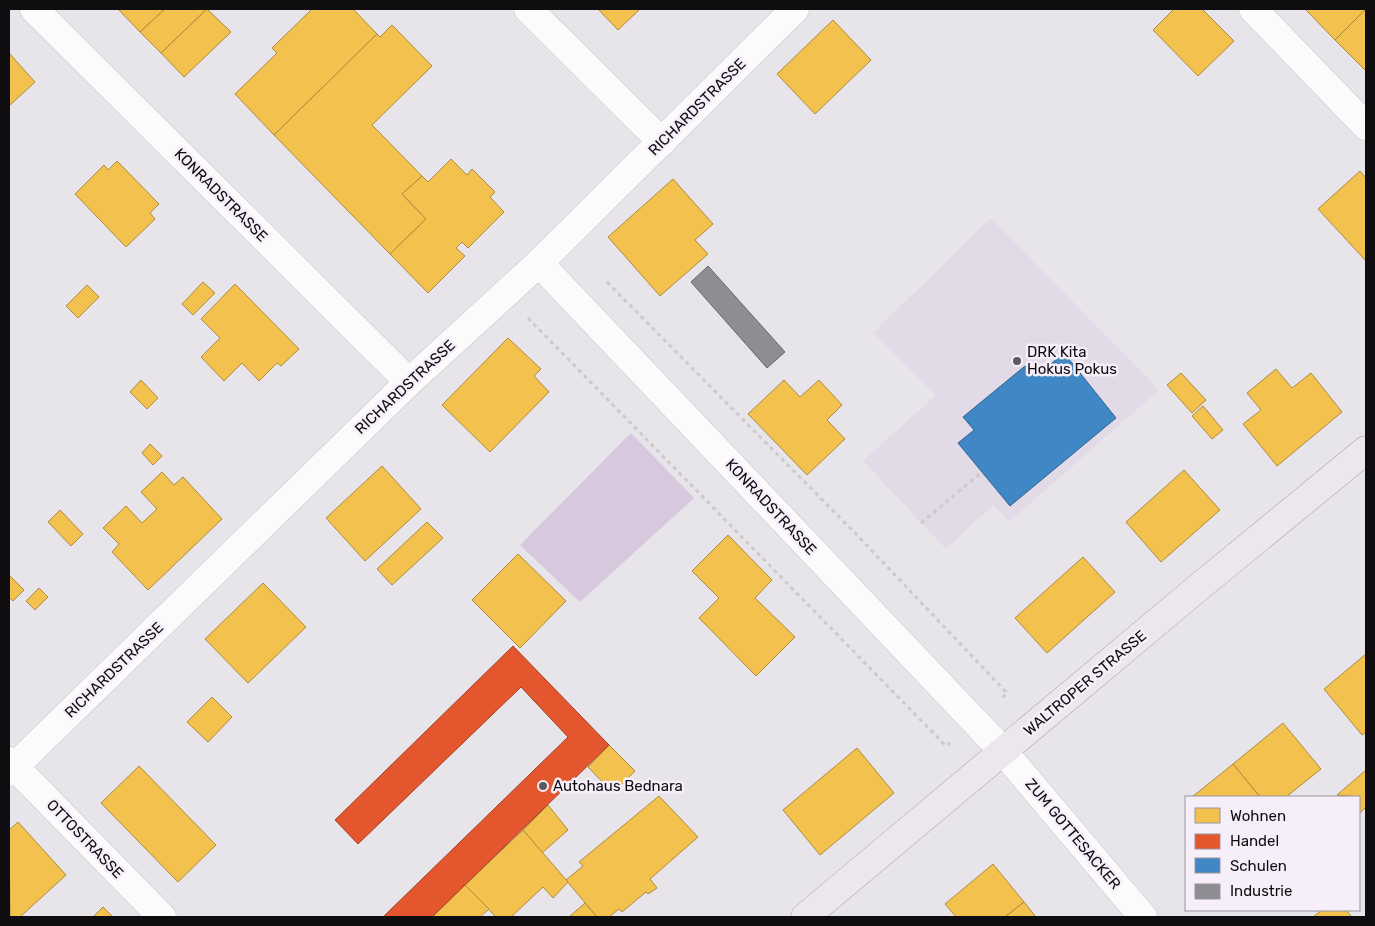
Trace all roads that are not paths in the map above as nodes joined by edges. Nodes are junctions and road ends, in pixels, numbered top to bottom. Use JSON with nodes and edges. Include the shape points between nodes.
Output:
{"nodes":[{"id":1,"x":34,"y":9,"type":"edge"},
{"id":2,"x":528,"y":9,"type":"edge"},
{"id":3,"x":795,"y":9,"type":"edge"},
{"id":4,"x":1253,"y":9,"type":"edge"},
{"id":5,"x":1366,"y":126,"type":"edge"},
{"id":6,"x":662,"y":142,"type":"junction"},
{"id":7,"x":540,"y":263,"type":"junction"},
{"id":8,"x":408,"y":382,"type":"junction"},
{"id":9,"x":1366,"y":450,"type":"edge"},
{"id":10,"x":1003,"y":751,"type":"junction"},
{"id":11,"x":11,"y":767,"type":"edge"},
{"id":12,"x":162,"y":917,"type":"edge"},
{"id":13,"x":805,"y":917,"type":"edge"},
{"id":14,"x":1143,"y":917,"type":"edge"}],
"edges":[{"from":1,"to":8,"type":"street","name":"KONRADSTRASSE"},
{"from":2,"to":6,"type":"street"},
{"from":3,"to":6,"type":"street","name":"RICHARDSTRASSE"},
{"from":4,"to":5,"type":"street"},
{"from":6,"to":7,"type":"street","name":"RICHARDSTRASSE"},
{"from":7,"to":8,"type":"street","name":"RICHARDSTRASSE"},
{"from":7,"to":10,"type":"street","name":"KONRADSTRASSE"},
{"from":8,"to":11,"type":"street","name":"RICHARDSTRASSE"},
{"from":9,"to":10,"type":"main road","name":"WALTROPER STRASSE"},
{"from":10,"to":13,"type":"main road","name":"WALTROPER STRASSE"},
{"from":10,"to":14,"type":"street","name":"ZUM GOTTESACKER"},
{"from":11,"to":12,"type":"street","name":"OTTOSTRASSE"}]}
